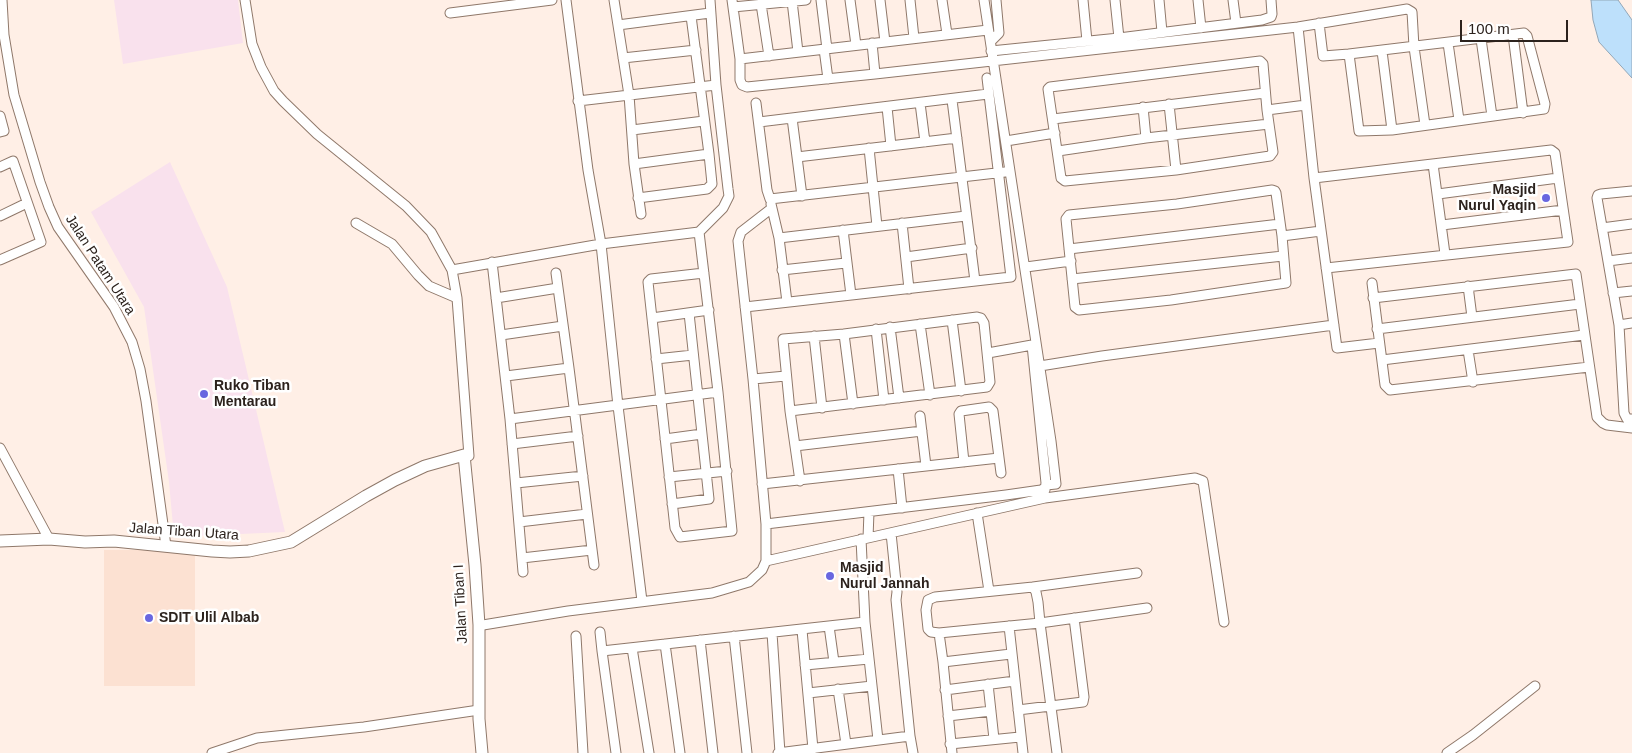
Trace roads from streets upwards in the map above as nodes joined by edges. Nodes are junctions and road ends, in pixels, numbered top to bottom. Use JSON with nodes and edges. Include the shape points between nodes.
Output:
{"nodes":[{"id":1,"x":2,"y":0,"type":"edge"},
{"id":2,"x":245,"y":0,"type":"edge"},
{"id":3,"x":552,"y":0,"type":"edge"},
{"id":4,"x":566,"y":0,"type":"edge"},
{"id":5,"x":614,"y":0,"type":"edge"},
{"id":6,"x":710,"y":0,"type":"edge"},
{"id":7,"x":806,"y":0,"type":"edge"},
{"id":8,"x":821,"y":0,"type":"edge"},
{"id":9,"x":850,"y":0,"type":"edge"},
{"id":10,"x":880,"y":0,"type":"edge"},
{"id":11,"x":910,"y":0,"type":"edge"},
{"id":12,"x":942,"y":0,"type":"edge"},
{"id":13,"x":984,"y":0,"type":"edge"},
{"id":14,"x":996,"y":0,"type":"edge"},
{"id":15,"x":1083,"y":0,"type":"edge"},
{"id":16,"x":1115,"y":0,"type":"edge"},
{"id":17,"x":1158,"y":0,"type":"edge"},
{"id":18,"x":1198,"y":0,"type":"edge"},
{"id":19,"x":1233,"y":0,"type":"edge"},
{"id":20,"x":1271,"y":0,"type":"edge"},
{"id":21,"x":792,"y":1,"type":"junction"},
{"id":22,"x":732,"y":4,"type":"edge"},
{"id":23,"x":762,"y":4,"type":"junction"},
{"id":24,"x":710,"y":13,"type":"junction"},
{"id":25,"x":450,"y":14,"type":"dead end"},
{"id":26,"x":691,"y":16,"type":"junction"},
{"id":27,"x":1319,"y":23,"type":"junction"},
{"id":28,"x":1236,"y":24,"type":"junction"},
{"id":29,"x":618,"y":25,"type":"junction"},
{"id":30,"x":1298,"y":27,"type":"junction"},
{"id":31,"x":1201,"y":28,"type":"junction"},
{"id":32,"x":988,"y":30,"type":"junction"},
{"id":33,"x":1162,"y":32,"type":"junction"},
{"id":34,"x":947,"y":34,"type":"junction"},
{"id":35,"x":1513,"y":35,"type":"junction"},
{"id":36,"x":914,"y":38,"type":"junction"},
{"id":37,"x":1119,"y":38,"type":"junction"},
{"id":38,"x":1481,"y":39,"type":"junction"},
{"id":39,"x":990,"y":41,"type":"junction"},
{"id":40,"x":1088,"y":41,"type":"junction"},
{"id":41,"x":885,"y":42,"type":"junction"},
{"id":42,"x":872,"y":43,"type":"junction"},
{"id":43,"x":1448,"y":43,"type":"junction"},
{"id":44,"x":856,"y":45,"type":"junction"},
{"id":45,"x":1414,"y":47,"type":"junction"},
{"id":46,"x":826,"y":49,"type":"junction"},
{"id":47,"x":696,"y":50,"type":"junction"},
{"id":48,"x":1382,"y":51,"type":"junction"},
{"id":49,"x":798,"y":52,"type":"junction"},
{"id":50,"x":1350,"y":54,"type":"junction"},
{"id":51,"x":769,"y":56,"type":"junction"},
{"id":52,"x":992,"y":56,"type":"junction"},
{"id":53,"x":623,"y":58,"type":"junction"},
{"id":54,"x":740,"y":59,"type":"junction"},
{"id":55,"x":875,"y":74,"type":"junction"},
{"id":56,"x":987,"y":78,"type":"dead end"},
{"id":57,"x":828,"y":79,"type":"junction"},
{"id":58,"x":716,"y":85,"type":"junction"},
{"id":59,"x":701,"y":86,"type":"junction"},
{"id":60,"x":1265,"y":93,"type":"junction"},
{"id":61,"x":988,"y":94,"type":"junction"},
{"id":62,"x":629,"y":95,"type":"junction"},
{"id":63,"x":952,"y":100,"type":"junction"},
{"id":64,"x":578,"y":101,"type":"junction"},
{"id":65,"x":756,"y":103,"type":"dead end"},
{"id":66,"x":920,"y":103,"type":"junction"},
{"id":67,"x":1169,"y":104,"type":"junction"},
{"id":68,"x":1306,"y":105,"type":"junction"},
{"id":69,"x":887,"y":107,"type":"junction"},
{"id":70,"x":1142,"y":107,"type":"junction"},
{"id":71,"x":1267,"y":110,"type":"junction"},
{"id":72,"x":1522,"y":113,"type":"junction"},
{"id":73,"x":0,"y":116,"type":"edge"},
{"id":74,"x":1492,"y":116,"type":"junction"},
{"id":75,"x":792,"y":118,"type":"junction"},
{"id":76,"x":1053,"y":119,"type":"junction"},
{"id":77,"x":1459,"y":120,"type":"junction"},
{"id":78,"x":704,"y":121,"type":"junction"},
{"id":79,"x":759,"y":122,"type":"junction"},
{"id":80,"x":1269,"y":124,"type":"junction"},
{"id":81,"x":1425,"y":125,"type":"junction"},
{"id":82,"x":632,"y":130,"type":"junction"},
{"id":83,"x":1392,"y":130,"type":"junction"},
{"id":84,"x":0,"y":132,"type":"edge"},
{"id":85,"x":1055,"y":133,"type":"junction"},
{"id":86,"x":1172,"y":136,"type":"junction"},
{"id":87,"x":957,"y":138,"type":"junction"},
{"id":88,"x":1146,"y":138,"type":"junction"},
{"id":89,"x":1006,"y":141,"type":"junction"},
{"id":90,"x":925,"y":142,"type":"junction"},
{"id":91,"x":892,"y":146,"type":"junction"},
{"id":92,"x":869,"y":148,"type":"junction"},
{"id":93,"x":1058,"y":151,"type":"junction"},
{"id":94,"x":709,"y":154,"type":"junction"},
{"id":95,"x":797,"y":157,"type":"junction"},
{"id":96,"x":634,"y":164,"type":"junction"},
{"id":97,"x":1433,"y":164,"type":"junction"},
{"id":98,"x":0,"y":167,"type":"edge"},
{"id":99,"x":1176,"y":170,"type":"junction"},
{"id":100,"x":1000,"y":172,"type":"junction"},
{"id":101,"x":1011,"y":172,"type":"junction"},
{"id":102,"x":962,"y":177,"type":"junction"},
{"id":103,"x":1314,"y":178,"type":"junction"},
{"id":104,"x":1558,"y":178,"type":"junction"},
{"id":105,"x":873,"y":186,"type":"junction"},
{"id":106,"x":1632,"y":191,"type":"edge"},
{"id":107,"x":1438,"y":194,"type":"junction"},
{"id":108,"x":802,"y":196,"type":"junction"},
{"id":109,"x":638,"y":198,"type":"junction"},
{"id":110,"x":28,"y":203,"type":"junction"},
{"id":111,"x":771,"y":203,"type":"junction"},
{"id":112,"x":1563,"y":210,"type":"junction"},
{"id":113,"x":641,"y":214,"type":"dead end"},
{"id":114,"x":0,"y":216,"type":"edge"},
{"id":115,"x":966,"y":216,"type":"junction"},
{"id":116,"x":902,"y":223,"type":"junction"},
{"id":117,"x":356,"y":224,"type":"dead end"},
{"id":118,"x":1280,"y":224,"type":"junction"},
{"id":119,"x":1632,"y":224,"type":"edge"},
{"id":120,"x":1442,"y":225,"type":"junction"},
{"id":121,"x":878,"y":226,"type":"junction"},
{"id":122,"x":1602,"y":228,"type":"junction"},
{"id":123,"x":843,"y":230,"type":"junction"},
{"id":124,"x":1321,"y":231,"type":"junction"},
{"id":125,"x":699,"y":232,"type":"junction"},
{"id":126,"x":1282,"y":236,"type":"junction"},
{"id":127,"x":779,"y":238,"type":"junction"},
{"id":128,"x":601,"y":244,"type":"junction"},
{"id":129,"x":972,"y":248,"type":"junction"},
{"id":130,"x":1069,"y":249,"type":"junction"},
{"id":131,"x":1445,"y":254,"type":"junction"},
{"id":132,"x":1283,"y":256,"type":"junction"},
{"id":133,"x":906,"y":257,"type":"junction"},
{"id":134,"x":1632,"y":258,"type":"edge"},
{"id":135,"x":0,"y":260,"type":"edge"},
{"id":136,"x":1071,"y":261,"type":"junction"},
{"id":137,"x":1608,"y":261,"type":"junction"},
{"id":138,"x":492,"y":262,"type":"junction"},
{"id":139,"x":846,"y":263,"type":"junction"},
{"id":140,"x":1026,"y":267,"type":"junction"},
{"id":141,"x":1326,"y":268,"type":"junction"},
{"id":142,"x":452,"y":270,"type":"junction"},
{"id":143,"x":782,"y":270,"type":"junction"},
{"id":144,"x":556,"y":273,"type":"dead end"},
{"id":145,"x":704,"y":273,"type":"junction"},
{"id":146,"x":1072,"y":279,"type":"junction"},
{"id":147,"x":975,"y":281,"type":"junction"},
{"id":148,"x":1372,"y":283,"type":"dead end"},
{"id":149,"x":1468,"y":286,"type":"junction"},
{"id":150,"x":558,"y":288,"type":"junction"},
{"id":151,"x":909,"y":289,"type":"junction"},
{"id":152,"x":1632,"y":291,"type":"edge"},
{"id":153,"x":1613,"y":293,"type":"junction"},
{"id":154,"x":851,"y":295,"type":"junction"},
{"id":155,"x":457,"y":298,"type":"junction"},
{"id":156,"x":496,"y":298,"type":"junction"},
{"id":157,"x":1373,"y":298,"type":"junction"},
{"id":158,"x":787,"y":302,"type":"junction"},
{"id":159,"x":1580,"y":304,"type":"junction"},
{"id":160,"x":745,"y":307,"type":"junction"},
{"id":161,"x":709,"y":310,"type":"junction"},
{"id":162,"x":689,"y":313,"type":"junction"},
{"id":163,"x":652,"y":318,"type":"junction"},
{"id":164,"x":1472,"y":318,"type":"junction"},
{"id":165,"x":952,"y":320,"type":"junction"},
{"id":166,"x":1632,"y":323,"type":"edge"},
{"id":167,"x":920,"y":324,"type":"junction"},
{"id":168,"x":1334,"y":325,"type":"junction"},
{"id":169,"x":1619,"y":325,"type":"junction"},
{"id":170,"x":563,"y":326,"type":"junction"},
{"id":171,"x":890,"y":328,"type":"junction"},
{"id":172,"x":876,"y":329,"type":"junction"},
{"id":173,"x":1377,"y":329,"type":"junction"},
{"id":174,"x":844,"y":334,"type":"junction"},
{"id":175,"x":501,"y":335,"type":"junction"},
{"id":176,"x":1584,"y":335,"type":"junction"},
{"id":177,"x":814,"y":336,"type":"junction"},
{"id":178,"x":1379,"y":343,"type":"junction"},
{"id":179,"x":1468,"y":350,"type":"junction"},
{"id":180,"x":988,"y":353,"type":"junction"},
{"id":181,"x":693,"y":355,"type":"junction"},
{"id":182,"x":656,"y":359,"type":"junction"},
{"id":183,"x":1382,"y":360,"type":"junction"},
{"id":184,"x":1040,"y":366,"type":"junction"},
{"id":185,"x":1589,"y":367,"type":"junction"},
{"id":186,"x":569,"y":368,"type":"junction"},
{"id":187,"x":506,"y":376,"type":"junction"},
{"id":188,"x":786,"y":376,"type":"junction"},
{"id":189,"x":753,"y":379,"type":"junction"},
{"id":190,"x":1473,"y":382,"type":"junction"},
{"id":191,"x":1632,"y":382,"type":"edge"},
{"id":192,"x":1621,"y":384,"type":"junction"},
{"id":193,"x":961,"y":391,"type":"junction"},
{"id":194,"x":718,"y":392,"type":"junction"},
{"id":195,"x":698,"y":395,"type":"junction"},
{"id":196,"x":930,"y":395,"type":"junction"},
{"id":197,"x":899,"y":398,"type":"junction"},
{"id":198,"x":661,"y":400,"type":"junction"},
{"id":199,"x":884,"y":400,"type":"junction"},
{"id":200,"x":853,"y":404,"type":"junction"},
{"id":201,"x":618,"y":406,"type":"junction"},
{"id":202,"x":822,"y":408,"type":"junction"},
{"id":203,"x":574,"y":411,"type":"junction"},
{"id":204,"x":790,"y":411,"type":"junction"},
{"id":205,"x":920,"y":416,"type":"dead end"},
{"id":206,"x":510,"y":419,"type":"junction"},
{"id":207,"x":1631,"y":423,"type":"edge"},
{"id":208,"x":922,"y":431,"type":"junction"},
{"id":209,"x":702,"y":434,"type":"junction"},
{"id":210,"x":578,"y":436,"type":"junction"},
{"id":211,"x":665,"y":439,"type":"junction"},
{"id":212,"x":512,"y":444,"type":"junction"},
{"id":213,"x":796,"y":446,"type":"junction"},
{"id":214,"x":0,"y":448,"type":"edge"},
{"id":215,"x":466,"y":456,"type":"junction"},
{"id":216,"x":999,"y":458,"type":"junction"},
{"id":217,"x":964,"y":462,"type":"junction"},
{"id":218,"x":926,"y":466,"type":"junction"},
{"id":219,"x":898,"y":469,"type":"junction"},
{"id":220,"x":727,"y":471,"type":"junction"},
{"id":221,"x":706,"y":473,"type":"junction"},
{"id":222,"x":1001,"y":473,"type":"dead end"},
{"id":223,"x":583,"y":476,"type":"junction"},
{"id":224,"x":669,"y":477,"type":"junction"},
{"id":225,"x":800,"y":481,"type":"junction"},
{"id":226,"x":516,"y":483,"type":"junction"},
{"id":227,"x":762,"y":484,"type":"junction"},
{"id":228,"x":1046,"y":487,"type":"junction"},
{"id":229,"x":1045,"y":498,"type":"junction"},
{"id":230,"x":672,"y":504,"type":"junction"},
{"id":231,"x":902,"y":508,"type":"junction"},
{"id":232,"x":868,"y":512,"type":"junction"},
{"id":233,"x":977,"y":513,"type":"junction"},
{"id":234,"x":587,"y":514,"type":"junction"},
{"id":235,"x":519,"y":522,"type":"junction"},
{"id":236,"x":766,"y":524,"type":"junction"},
{"id":237,"x":891,"y":532,"type":"junction"},
{"id":238,"x":49,"y":539,"type":"junction"},
{"id":239,"x":865,"y":539,"type":"junction"},
{"id":240,"x":0,"y":541,"type":"edge"},
{"id":241,"x":166,"y":546,"type":"junction"},
{"id":242,"x":592,"y":550,"type":"junction"},
{"id":243,"x":522,"y":558,"type":"junction"},
{"id":244,"x":766,"y":561,"type":"junction"},
{"id":245,"x":594,"y":565,"type":"dead end"},
{"id":246,"x":523,"y":572,"type":"dead end"},
{"id":247,"x":1137,"y":573,"type":"dead end"},
{"id":248,"x":1033,"y":587,"type":"junction"},
{"id":249,"x":989,"y":591,"type":"junction"},
{"id":250,"x":642,"y":601,"type":"junction"},
{"id":251,"x":1147,"y":608,"type":"dead end"},
{"id":252,"x":1074,"y":618,"type":"junction"},
{"id":253,"x":865,"y":622,"type":"junction"},
{"id":254,"x":1224,"y":622,"type":"dead end"},
{"id":255,"x":1040,"y":623,"type":"junction"},
{"id":256,"x":483,"y":625,"type":"junction"},
{"id":257,"x":829,"y":626,"type":"junction"},
{"id":258,"x":1009,"y":626,"type":"junction"},
{"id":259,"x":802,"y":630,"type":"junction"},
{"id":260,"x":600,"y":632,"type":"dead end"},
{"id":261,"x":772,"y":633,"type":"junction"},
{"id":262,"x":939,"y":633,"type":"junction"},
{"id":263,"x":576,"y":636,"type":"dead end"},
{"id":264,"x":734,"y":636,"type":"junction"},
{"id":265,"x":700,"y":640,"type":"junction"},
{"id":266,"x":665,"y":644,"type":"junction"},
{"id":267,"x":632,"y":648,"type":"junction"},
{"id":268,"x":602,"y":651,"type":"junction"},
{"id":269,"x":1011,"y":654,"type":"junction"},
{"id":270,"x":869,"y":659,"type":"junction"},
{"id":271,"x":834,"y":662,"type":"junction"},
{"id":272,"x":943,"y":662,"type":"junction"},
{"id":273,"x":805,"y":664,"type":"junction"},
{"id":274,"x":1015,"y":681,"type":"junction"},
{"id":275,"x":988,"y":684,"type":"junction"},
{"id":276,"x":872,"y":686,"type":"junction"},
{"id":277,"x":1535,"y":686,"type":"dead end"},
{"id":278,"x":838,"y":689,"type":"junction"},
{"id":279,"x":945,"y":690,"type":"junction"},
{"id":280,"x":808,"y":693,"type":"junction"},
{"id":281,"x":1050,"y":706,"type":"junction"},
{"id":282,"x":479,"y":710,"type":"junction"},
{"id":283,"x":1018,"y":710,"type":"junction"},
{"id":284,"x":991,"y":711,"type":"junction"},
{"id":285,"x":948,"y":716,"type":"junction"},
{"id":286,"x":910,"y":736,"type":"junction"},
{"id":287,"x":1020,"y":737,"type":"junction"},
{"id":288,"x":994,"y":739,"type":"junction"},
{"id":289,"x":878,"y":740,"type":"junction"},
{"id":290,"x":846,"y":744,"type":"junction"},
{"id":291,"x":813,"y":748,"type":"junction"},
{"id":292,"x":951,"y":748,"type":"edge"},
{"id":293,"x":834,"y":750,"type":"edge"},
{"id":294,"x":212,"y":753,"type":"edge"},
{"id":295,"x":482,"y":753,"type":"edge"},
{"id":296,"x":487,"y":753,"type":"edge"},
{"id":297,"x":583,"y":753,"type":"edge"},
{"id":298,"x":616,"y":753,"type":"edge"},
{"id":299,"x":648,"y":753,"type":"edge"},
{"id":300,"x":680,"y":753,"type":"edge"},
{"id":301,"x":713,"y":753,"type":"edge"},
{"id":302,"x":747,"y":753,"type":"edge"},
{"id":303,"x":779,"y":753,"type":"edge"},
{"id":304,"x":790,"y":753,"type":"edge"},
{"id":305,"x":913,"y":753,"type":"edge"},
{"id":306,"x":1023,"y":753,"type":"edge"},
{"id":307,"x":1057,"y":753,"type":"edge"},
{"id":308,"x":1447,"y":753,"type":"edge"}],
"edges":[{"from":1,"to":241,"type":"street","name":"Jalan Patam Utara","via":[[14,95],[49,207],[58,227],[114,308],[132,342],[146,402]]},
{"from":2,"to":142,"type":"street","via":[[252,44],[274,91],[317,134],[406,206],[431,232]]},
{"from":3,"to":25,"type":"street"},
{"from":4,"to":64,"type":"street"},
{"from":5,"to":29,"type":"street"},
{"from":6,"to":24,"type":"street"},
{"from":7,"to":21,"type":"street"},
{"from":8,"to":46,"type":"street"},
{"from":9,"to":44,"type":"street"},
{"from":10,"to":41,"type":"street"},
{"from":11,"to":36,"type":"street"},
{"from":12,"to":34,"type":"street"},
{"from":13,"to":32,"type":"street"},
{"from":14,"to":39,"type":"street","via":[[999,33]]},
{"from":15,"to":40,"type":"street"},
{"from":16,"to":37,"type":"street"},
{"from":17,"to":33,"type":"street"},
{"from":18,"to":31,"type":"street"},
{"from":19,"to":28,"type":"street"},
{"from":20,"to":28,"type":"street","via":[[1271,17]]},
{"from":21,"to":23,"type":"street"},
{"from":21,"to":49,"type":"street"},
{"from":22,"to":23,"type":"street"},
{"from":22,"to":54,"type":"street"},
{"from":23,"to":51,"type":"street"},
{"from":24,"to":26,"type":"street"},
{"from":24,"to":58,"type":"street"},
{"from":26,"to":29,"type":"street"},
{"from":26,"to":47,"type":"street"},
{"from":27,"to":30,"type":"street"},
{"from":27,"to":45,"type":"street","via":[[1409,10],[1412,12]]},
{"from":27,"to":50,"type":"street","via":[[1323,56]]},
{"from":28,"to":31,"type":"street"},
{"from":29,"to":53,"type":"street"},
{"from":30,"to":52,"type":"street"},
{"from":30,"to":68,"type":"street"},
{"from":31,"to":33,"type":"street"},
{"from":32,"to":34,"type":"street"},
{"from":32,"to":39,"type":"street"},
{"from":33,"to":37,"type":"street"},
{"from":34,"to":36,"type":"street"},
{"from":35,"to":38,"type":"street"},
{"from":35,"to":72,"type":"street"},
{"from":35,"to":72,"type":"street","via":[[1524,33],[1528,36],[1545,104],[1544,109]]},
{"from":36,"to":41,"type":"street"},
{"from":37,"to":40,"type":"street"},
{"from":38,"to":43,"type":"street"},
{"from":38,"to":74,"type":"street"},
{"from":39,"to":52,"type":"street"},
{"from":40,"to":52,"type":"street"},
{"from":41,"to":42,"type":"street"},
{"from":42,"to":44,"type":"street"},
{"from":42,"to":55,"type":"street"},
{"from":43,"to":45,"type":"street"},
{"from":43,"to":77,"type":"street"},
{"from":44,"to":46,"type":"street"},
{"from":45,"to":48,"type":"street"},
{"from":45,"to":81,"type":"street"},
{"from":46,"to":49,"type":"street"},
{"from":46,"to":57,"type":"street"},
{"from":47,"to":53,"type":"street"},
{"from":47,"to":59,"type":"street"},
{"from":48,"to":50,"type":"street"},
{"from":48,"to":83,"type":"street"},
{"from":49,"to":51,"type":"street"},
{"from":50,"to":83,"type":"street","via":[[1358,131]]},
{"from":51,"to":54,"type":"street"},
{"from":52,"to":55,"type":"street"},
{"from":52,"to":89,"type":"street"},
{"from":53,"to":62,"type":"street"},
{"from":54,"to":57,"type":"street","via":[[740,80],[747,87]]},
{"from":55,"to":57,"type":"street"},
{"from":56,"to":61,"type":"street"},
{"from":58,"to":59,"type":"street"},
{"from":58,"to":125,"type":"street","via":[[729,196],[723,208]]},
{"from":59,"to":62,"type":"street"},
{"from":59,"to":78,"type":"street"},
{"from":60,"to":67,"type":"street"},
{"from":60,"to":71,"type":"street"},
{"from":60,"to":76,"type":"street","via":[[1263,64],[1260,61],[1053,86],[1048,90]]},
{"from":61,"to":63,"type":"street"},
{"from":61,"to":100,"type":"street"},
{"from":62,"to":64,"type":"street"},
{"from":62,"to":82,"type":"street"},
{"from":63,"to":66,"type":"street"},
{"from":63,"to":87,"type":"street"},
{"from":64,"to":128,"type":"street"},
{"from":65,"to":79,"type":"street"},
{"from":66,"to":69,"type":"street"},
{"from":66,"to":90,"type":"street"},
{"from":67,"to":70,"type":"street"},
{"from":67,"to":86,"type":"street"},
{"from":68,"to":71,"type":"street"},
{"from":68,"to":103,"type":"street"},
{"from":69,"to":75,"type":"street"},
{"from":69,"to":91,"type":"street"},
{"from":70,"to":76,"type":"street"},
{"from":70,"to":88,"type":"street"},
{"from":71,"to":80,"type":"street"},
{"from":72,"to":74,"type":"street"},
{"from":73,"to":84,"type":"street","via":[[4,130]]},
{"from":74,"to":77,"type":"street"},
{"from":75,"to":79,"type":"street"},
{"from":75,"to":95,"type":"street"},
{"from":76,"to":85,"type":"street"},
{"from":77,"to":81,"type":"street"},
{"from":78,"to":82,"type":"street"},
{"from":78,"to":94,"type":"street"},
{"from":79,"to":111,"type":"street"},
{"from":80,"to":86,"type":"street"},
{"from":80,"to":99,"type":"street","via":[[1273,152],[1270,156]]},
{"from":81,"to":83,"type":"street"},
{"from":82,"to":96,"type":"street"},
{"from":85,"to":89,"type":"street"},
{"from":85,"to":93,"type":"street"},
{"from":86,"to":88,"type":"street"},
{"from":86,"to":99,"type":"street"},
{"from":87,"to":90,"type":"street"},
{"from":87,"to":102,"type":"street"},
{"from":88,"to":93,"type":"street"},
{"from":89,"to":101,"type":"street"},
{"from":90,"to":91,"type":"street"},
{"from":91,"to":92,"type":"street"},
{"from":92,"to":95,"type":"street"},
{"from":92,"to":105,"type":"street"},
{"from":93,"to":99,"type":"street","via":[[1061,178],[1065,181]]},
{"from":94,"to":96,"type":"street"},
{"from":94,"to":109,"type":"street","via":[[712,184],[707,189]]},
{"from":95,"to":108,"type":"street"},
{"from":96,"to":109,"type":"street"},
{"from":97,"to":103,"type":"street"},
{"from":97,"to":104,"type":"street","via":[[1552,150]]},
{"from":97,"to":107,"type":"street"},
{"from":98,"to":110,"type":"street","via":[[13,161]]},
{"from":100,"to":101,"type":"street"},
{"from":100,"to":102,"type":"street"},
{"from":100,"to":147,"type":"street","via":[[1011,277]]},
{"from":101,"to":140,"type":"street"},
{"from":102,"to":105,"type":"street"},
{"from":102,"to":115,"type":"street"},
{"from":103,"to":124,"type":"street"},
{"from":104,"to":107,"type":"street"},
{"from":104,"to":112,"type":"street"},
{"from":105,"to":108,"type":"street"},
{"from":105,"to":121,"type":"street"},
{"from":106,"to":122,"type":"street","via":[[1598,195]]},
{"from":107,"to":120,"type":"street"},
{"from":108,"to":111,"type":"street"},
{"from":109,"to":113,"type":"street"},
{"from":110,"to":114,"type":"street"},
{"from":110,"to":135,"type":"street","via":[[41,242]]},
{"from":111,"to":127,"type":"street"},
{"from":111,"to":160,"type":"street","via":[[739,236]]},
{"from":112,"to":120,"type":"street"},
{"from":112,"to":131,"type":"street","via":[[1568,242]]},
{"from":115,"to":116,"type":"street"},
{"from":115,"to":129,"type":"street"},
{"from":116,"to":121,"type":"street"},
{"from":116,"to":133,"type":"street"},
{"from":117,"to":155,"type":"street","via":[[392,244],[430,286]]},
{"from":118,"to":126,"type":"street"},
{"from":118,"to":130,"type":"street"},
{"from":118,"to":130,"type":"street","via":[[1276,193],[1272,190],[1069,215],[1066,219]]},
{"from":119,"to":122,"type":"street"},
{"from":120,"to":131,"type":"street"},
{"from":121,"to":123,"type":"street"},
{"from":122,"to":137,"type":"street"},
{"from":123,"to":127,"type":"street"},
{"from":123,"to":139,"type":"street"},
{"from":124,"to":126,"type":"street"},
{"from":124,"to":141,"type":"street"},
{"from":125,"to":128,"type":"street"},
{"from":125,"to":145,"type":"street"},
{"from":126,"to":132,"type":"street"},
{"from":127,"to":143,"type":"street"},
{"from":128,"to":138,"type":"street"},
{"from":128,"to":201,"type":"street"},
{"from":129,"to":133,"type":"street"},
{"from":129,"to":147,"type":"street"},
{"from":130,"to":136,"type":"street"},
{"from":131,"to":141,"type":"street"},
{"from":132,"to":146,"type":"street"},
{"from":132,"to":146,"type":"street","via":[[1284,285],[1079,310]]},
{"from":133,"to":151,"type":"street"},
{"from":134,"to":137,"type":"street"},
{"from":136,"to":140,"type":"street"},
{"from":136,"to":146,"type":"street"},
{"from":137,"to":153,"type":"street"},
{"from":138,"to":142,"type":"street"},
{"from":138,"to":156,"type":"street"},
{"from":139,"to":143,"type":"street"},
{"from":139,"to":154,"type":"street"},
{"from":140,"to":184,"type":"street"},
{"from":141,"to":168,"type":"street"},
{"from":142,"to":155,"type":"street"},
{"from":143,"to":158,"type":"street"},
{"from":144,"to":150,"type":"street"},
{"from":145,"to":161,"type":"street"},
{"from":145,"to":163,"type":"street","via":[[650,279]]},
{"from":147,"to":151,"type":"street"},
{"from":148,"to":157,"type":"street"},
{"from":149,"to":157,"type":"street"},
{"from":149,"to":159,"type":"street","via":[[1576,274]]},
{"from":149,"to":164,"type":"street"},
{"from":150,"to":156,"type":"street"},
{"from":150,"to":170,"type":"street"},
{"from":151,"to":154,"type":"street"},
{"from":152,"to":153,"type":"street"},
{"from":153,"to":169,"type":"street"},
{"from":154,"to":158,"type":"street"},
{"from":155,"to":215,"type":"street","via":[[463,374],[459,382]]},
{"from":156,"to":175,"type":"street"},
{"from":157,"to":173,"type":"street"},
{"from":158,"to":160,"type":"street"},
{"from":159,"to":164,"type":"street"},
{"from":159,"to":176,"type":"street"},
{"from":160,"to":189,"type":"street"},
{"from":161,"to":162,"type":"street"},
{"from":161,"to":194,"type":"street"},
{"from":162,"to":163,"type":"street"},
{"from":162,"to":181,"type":"street"},
{"from":163,"to":182,"type":"street"},
{"from":164,"to":173,"type":"street"},
{"from":165,"to":167,"type":"street"},
{"from":165,"to":180,"type":"street","via":[[981,318]]},
{"from":165,"to":193,"type":"street"},
{"from":166,"to":169,"type":"street"},
{"from":167,"to":171,"type":"street"},
{"from":167,"to":196,"type":"street"},
{"from":168,"to":178,"type":"street","via":[[1337,348]]},
{"from":168,"to":184,"type":"street"},
{"from":169,"to":192,"type":"street"},
{"from":170,"to":175,"type":"street"},
{"from":170,"to":186,"type":"street"},
{"from":171,"to":172,"type":"street"},
{"from":171,"to":197,"type":"street"},
{"from":172,"to":174,"type":"street"},
{"from":172,"to":199,"type":"street"},
{"from":173,"to":178,"type":"street"},
{"from":174,"to":177,"type":"street"},
{"from":174,"to":200,"type":"street"},
{"from":175,"to":187,"type":"street"},
{"from":176,"to":179,"type":"street"},
{"from":176,"to":185,"type":"street"},
{"from":177,"to":188,"type":"street","via":[[783,339]]},
{"from":177,"to":202,"type":"street"},
{"from":178,"to":183,"type":"street"},
{"from":179,"to":183,"type":"street"},
{"from":179,"to":190,"type":"street"},
{"from":180,"to":193,"type":"street","via":[[989,386]]},
{"from":180,"to":228,"type":"street","via":[[1032,345]]},
{"from":181,"to":182,"type":"street"},
{"from":181,"to":195,"type":"street"},
{"from":182,"to":198,"type":"street"},
{"from":183,"to":190,"type":"street","via":[[1385,385],[1390,390]]},
{"from":184,"to":228,"type":"street","via":[[1056,484]]},
{"from":185,"to":190,"type":"street"},
{"from":185,"to":207,"type":"street","via":[[1597,417],[1607,425]]},
{"from":186,"to":187,"type":"street"},
{"from":186,"to":203,"type":"street"},
{"from":187,"to":206,"type":"street"},
{"from":188,"to":189,"type":"street"},
{"from":188,"to":204,"type":"street"},
{"from":189,"to":227,"type":"street"},
{"from":191,"to":192,"type":"street"},
{"from":192,"to":207,"type":"street","via":[[1624,413]]},
{"from":193,"to":196,"type":"street"},
{"from":194,"to":195,"type":"street"},
{"from":194,"to":220,"type":"street"},
{"from":195,"to":198,"type":"street"},
{"from":195,"to":209,"type":"street"},
{"from":196,"to":197,"type":"street"},
{"from":197,"to":199,"type":"street"},
{"from":198,"to":201,"type":"street"},
{"from":198,"to":211,"type":"street"},
{"from":199,"to":200,"type":"street"},
{"from":200,"to":202,"type":"street"},
{"from":201,"to":203,"type":"street"},
{"from":201,"to":250,"type":"street"},
{"from":202,"to":204,"type":"street"},
{"from":203,"to":206,"type":"street"},
{"from":203,"to":210,"type":"street"},
{"from":204,"to":213,"type":"street"},
{"from":205,"to":208,"type":"street"},
{"from":206,"to":212,"type":"street"},
{"from":208,"to":213,"type":"street"},
{"from":208,"to":218,"type":"street"},
{"from":209,"to":211,"type":"street"},
{"from":209,"to":221,"type":"street"},
{"from":210,"to":212,"type":"street"},
{"from":210,"to":223,"type":"street"},
{"from":211,"to":224,"type":"street"},
{"from":212,"to":226,"type":"street"},
{"from":213,"to":225,"type":"street"},
{"from":214,"to":238,"type":"street"},
{"from":215,"to":241,"type":"street","name":"Jalan Tiban Utara","via":[[425,466],[395,480],[291,542],[230,552]]},
{"from":215,"to":256,"type":"street","name":"Jalan Tiban I"},
{"from":215,"to":282,"type":"street","name":"Jalan Tiban I","via":[[478,617]]},
{"from":216,"to":217,"type":"street"},
{"from":216,"to":217,"type":"street","via":[[993,411],[989,407],[959,414]]},
{"from":216,"to":222,"type":"street"},
{"from":217,"to":218,"type":"street"},
{"from":218,"to":219,"type":"street"},
{"from":219,"to":225,"type":"street"},
{"from":219,"to":231,"type":"street"},
{"from":220,"to":221,"type":"street"},
{"from":220,"to":230,"type":"street","via":[[732,531],[680,537],[675,528]]},
{"from":221,"to":224,"type":"street"},
{"from":221,"to":230,"type":"street","via":[[709,499]]},
{"from":223,"to":226,"type":"street"},
{"from":223,"to":234,"type":"street"},
{"from":224,"to":230,"type":"street"},
{"from":225,"to":227,"type":"street"},
{"from":226,"to":235,"type":"street"},
{"from":227,"to":236,"type":"street"},
{"from":228,"to":229,"type":"street"},
{"from":228,"to":231,"type":"street"},
{"from":229,"to":233,"type":"street"},
{"from":229,"to":254,"type":"street","via":[[1195,478],[1203,481]]},
{"from":231,"to":232,"type":"street"},
{"from":232,"to":236,"type":"street"},
{"from":232,"to":239,"type":"street"},
{"from":233,"to":237,"type":"street"},
{"from":233,"to":249,"type":"street"},
{"from":234,"to":235,"type":"street"},
{"from":234,"to":242,"type":"street"},
{"from":235,"to":243,"type":"street"},
{"from":236,"to":244,"type":"street"},
{"from":237,"to":239,"type":"street"},
{"from":237,"to":286,"type":"street"},
{"from":238,"to":240,"type":"street","name":"Jalan Tiban Utara"},
{"from":238,"to":241,"type":"street","name":"Jalan Tiban Utara"},
{"from":239,"to":244,"type":"street"},
{"from":239,"to":253,"type":"street"},
{"from":242,"to":243,"type":"street"},
{"from":242,"to":245,"type":"street"},
{"from":243,"to":246,"type":"street"},
{"from":244,"to":250,"type":"street","via":[[762,570],[749,582],[712,593]]},
{"from":247,"to":248,"type":"street"},
{"from":248,"to":249,"type":"street"},
{"from":248,"to":255,"type":"street"},
{"from":249,"to":262,"type":"street","via":[[928,600],[928,629]]},
{"from":250,"to":256,"type":"street"},
{"from":251,"to":252,"type":"street"},
{"from":252,"to":255,"type":"street"},
{"from":252,"to":281,"type":"street","via":[[1083,702]]},
{"from":253,"to":257,"type":"street"},
{"from":253,"to":270,"type":"street"},
{"from":255,"to":258,"type":"street"},
{"from":255,"to":281,"type":"street"},
{"from":256,"to":296,"type":"street","name":"Jalan Tiban I"},
{"from":257,"to":259,"type":"street"},
{"from":257,"to":271,"type":"street"},
{"from":258,"to":262,"type":"street"},
{"from":258,"to":269,"type":"street"},
{"from":259,"to":261,"type":"street"},
{"from":259,"to":273,"type":"street"},
{"from":260,"to":268,"type":"street"},
{"from":261,"to":264,"type":"street"},
{"from":261,"to":303,"type":"street"},
{"from":262,"to":272,"type":"street"},
{"from":263,"to":297,"type":"street"},
{"from":264,"to":265,"type":"street"},
{"from":264,"to":302,"type":"street"},
{"from":265,"to":266,"type":"street"},
{"from":265,"to":301,"type":"street"},
{"from":266,"to":267,"type":"street"},
{"from":266,"to":300,"type":"street"},
{"from":267,"to":268,"type":"street"},
{"from":267,"to":299,"type":"street"},
{"from":268,"to":298,"type":"street"},
{"from":269,"to":272,"type":"street"},
{"from":269,"to":274,"type":"street"},
{"from":270,"to":271,"type":"street"},
{"from":270,"to":276,"type":"street"},
{"from":271,"to":273,"type":"street"},
{"from":272,"to":279,"type":"street"},
{"from":273,"to":280,"type":"street"},
{"from":274,"to":275,"type":"street"},
{"from":274,"to":283,"type":"street"},
{"from":275,"to":279,"type":"street"},
{"from":275,"to":284,"type":"street"},
{"from":276,"to":278,"type":"street"},
{"from":276,"to":289,"type":"street"},
{"from":277,"to":308,"type":"street"},
{"from":278,"to":280,"type":"street"},
{"from":278,"to":290,"type":"street"},
{"from":279,"to":285,"type":"street"},
{"from":280,"to":291,"type":"street"},
{"from":281,"to":283,"type":"street"},
{"from":281,"to":307,"type":"street"},
{"from":282,"to":294,"type":"street","via":[[257,738]]},
{"from":282,"to":295,"type":"street","name":"Jalan Tiban I"},
{"from":283,"to":287,"type":"street"},
{"from":284,"to":285,"type":"street"},
{"from":284,"to":288,"type":"street"},
{"from":285,"to":292,"type":"street"},
{"from":286,"to":289,"type":"street"},
{"from":286,"to":305,"type":"street"},
{"from":287,"to":288,"type":"street"},
{"from":287,"to":306,"type":"street"},
{"from":288,"to":292,"type":"street"},
{"from":289,"to":290,"type":"street"},
{"from":290,"to":293,"type":"street"},
{"from":291,"to":293,"type":"street"},
{"from":291,"to":304,"type":"street"},
{"from":303,"to":304,"type":"street"}]}
